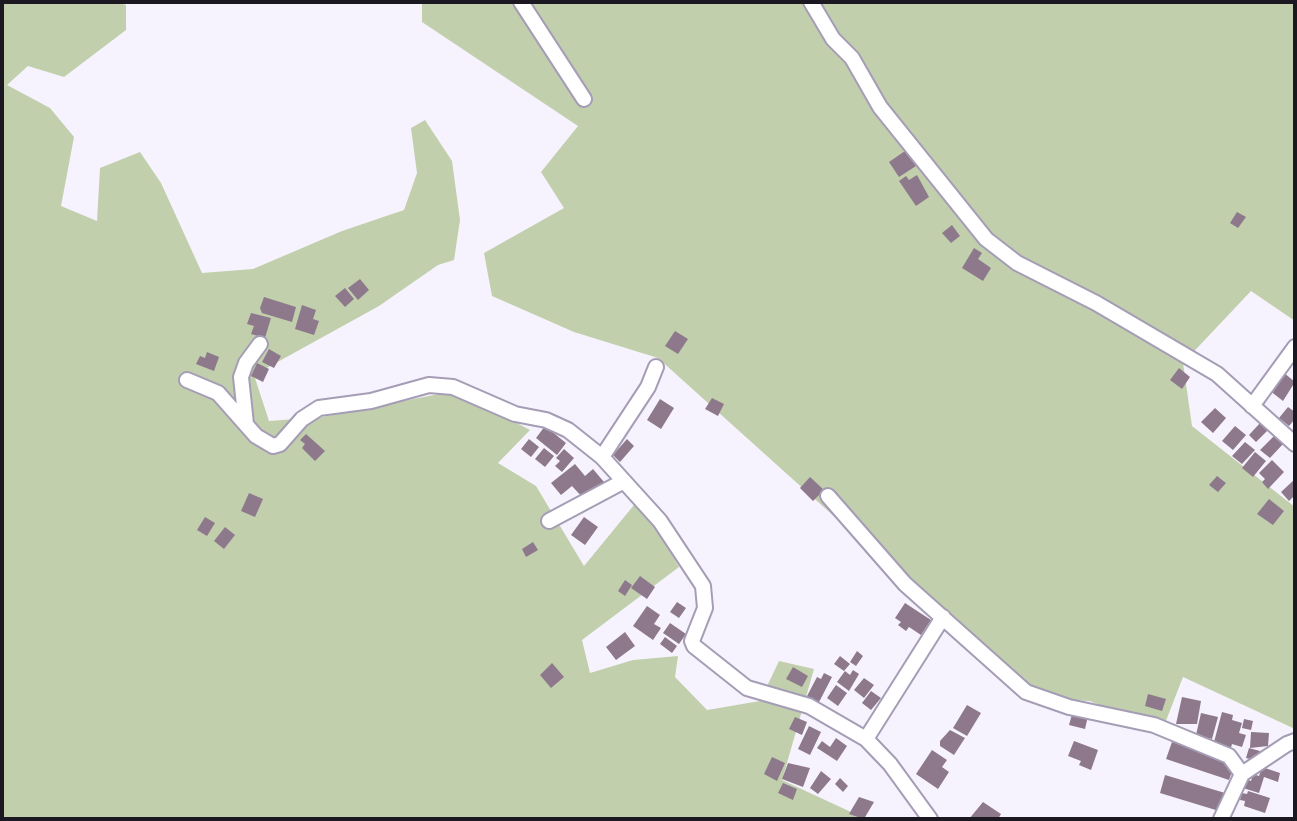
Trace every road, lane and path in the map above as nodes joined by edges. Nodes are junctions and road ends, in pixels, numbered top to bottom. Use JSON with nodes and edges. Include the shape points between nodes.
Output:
{"nodes":[{"id":1,"x":521,"y":2,"type":"edge"},
{"id":2,"x":811,"y":2,"type":"edge"},
{"id":3,"x":584,"y":99,"type":"dead end"},
{"id":4,"x":260,"y":344,"type":"dead end"},
{"id":5,"x":1295,"y":347,"type":"edge"},
{"id":6,"x":656,"y":367,"type":"dead end"},
{"id":7,"x":187,"y":380,"type":"dead end"},
{"id":8,"x":1252,"y":407,"type":"junction"},
{"id":9,"x":246,"y":426,"type":"junction"},
{"id":10,"x":1295,"y":444,"type":"edge"},
{"id":11,"x":602,"y":457,"type":"junction"},
{"id":12,"x":624,"y":481,"type":"junction"},
{"id":13,"x":828,"y":496,"type":"dead end"},
{"id":14,"x":549,"y":521,"type":"dead end"},
{"id":15,"x":943,"y":617,"type":"junction"},
{"id":16,"x":866,"y":739,"type":"junction"},
{"id":17,"x":1295,"y":741,"type":"edge"},
{"id":18,"x":1242,"y":774,"type":"junction"},
{"id":19,"x":930,"y":819,"type":"edge"},
{"id":20,"x":1221,"y":819,"type":"edge"}],
"edges":[{"from":1,"to":3,"type":"street"},
{"from":2,"to":8,"type":"street","via":[[833,39],[852,58],[880,107],[986,239],[1037,274],[1203,365]]},
{"from":4,"to":9,"type":"street","via":[[241,377]]},
{"from":5,"to":8,"type":"street"},
{"from":6,"to":11,"type":"street"},
{"from":7,"to":9,"type":"street","via":[[218,393]]},
{"from":8,"to":10,"type":"street"},
{"from":9,"to":11,"type":"street","via":[[273,446],[319,408],[440,385],[515,414],[555,423]]},
{"from":11,"to":12,"type":"street"},
{"from":12,"to":14,"type":"street"},
{"from":12,"to":16,"type":"street","via":[[660,521],[703,586],[705,608],[694,646],[747,688],[808,706]]},
{"from":13,"to":15,"type":"street","via":[[905,584]]},
{"from":15,"to":16,"type":"street"},
{"from":15,"to":18,"type":"street","via":[[1030,695],[1154,725],[1229,756]]},
{"from":16,"to":19,"type":"street"},
{"from":17,"to":18,"type":"street"},
{"from":18,"to":20,"type":"street"}]}
